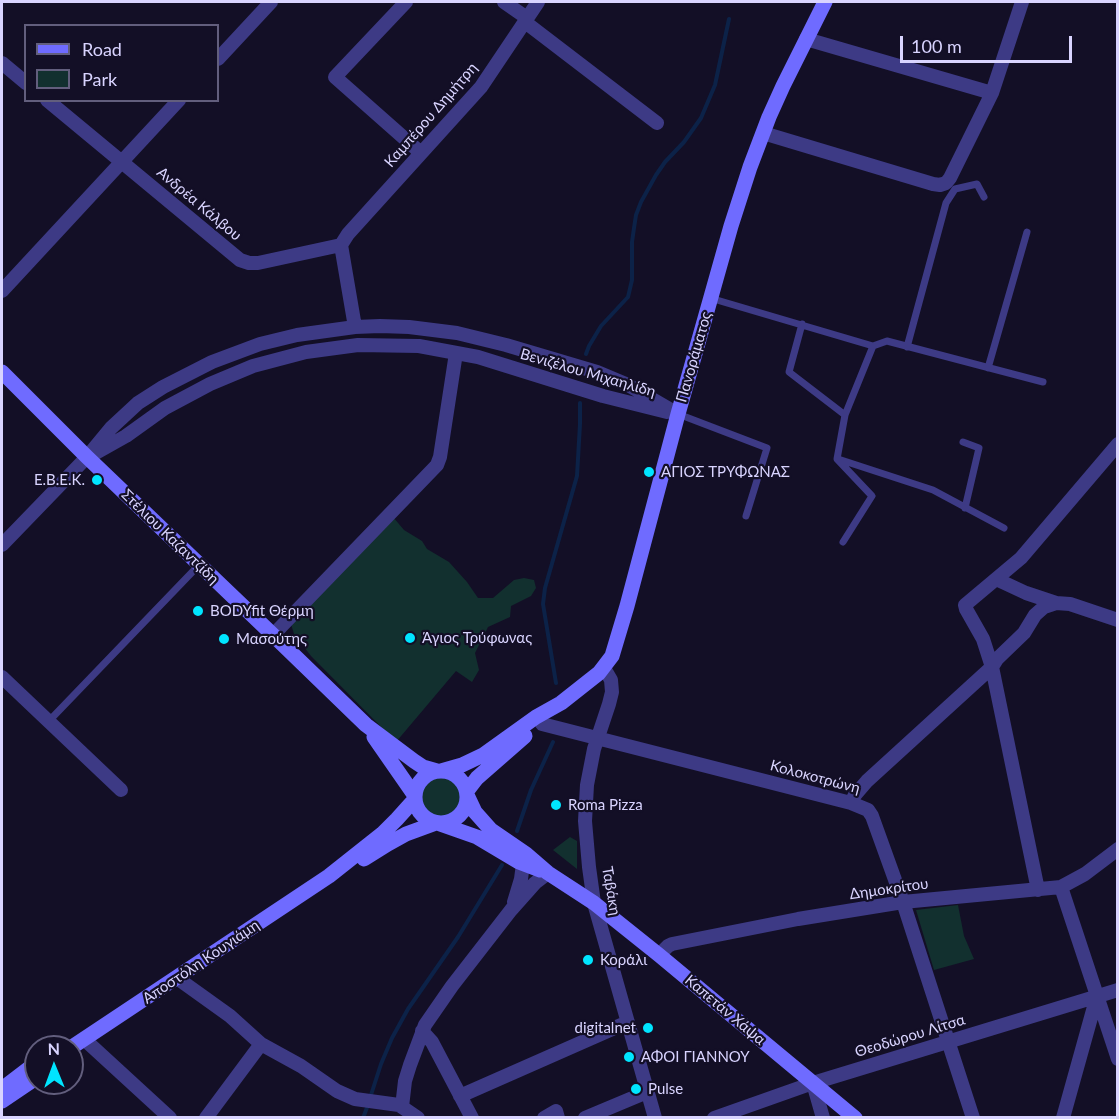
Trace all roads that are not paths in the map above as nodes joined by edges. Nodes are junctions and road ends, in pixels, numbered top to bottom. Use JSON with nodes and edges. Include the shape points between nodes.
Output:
{"nodes":[{"id":1,"x":271,"y":2,"type":"edge"},
{"id":2,"x":406,"y":2,"type":"edge"},
{"id":3,"x":504,"y":2,"type":"edge"},
{"id":4,"x":538,"y":2,"type":"edge"},
{"id":5,"x":825,"y":2,"type":"edge"},
{"id":6,"x":1022,"y":2,"type":"edge"},
{"id":7,"x":526,"y":20,"type":"junction"},
{"id":8,"x":806,"y":39,"type":"junction"},
{"id":9,"x":219,"y":58,"type":"edge"},
{"id":10,"x":2,"y":63,"type":"edge"},
{"id":11,"x":24,"y":81,"type":"edge"},
{"id":12,"x":992,"y":93,"type":"junction"},
{"id":13,"x":49,"y":102,"type":"edge"},
{"id":14,"x":177,"y":102,"type":"edge"},
{"id":15,"x":657,"y":123,"type":"dead end"},
{"id":16,"x":763,"y":133,"type":"junction"},
{"id":17,"x":421,"y":153,"type":"junction"},
{"id":18,"x":123,"y":162,"type":"junction"},
{"id":19,"x":984,"y":197,"type":"dead end"},
{"id":20,"x":1027,"y":232,"type":"dead end"},
{"id":21,"x":341,"y":245,"type":"junction"},
{"id":22,"x":2,"y":291,"type":"edge"},
{"id":23,"x":710,"y":298,"type":"junction"},
{"id":24,"x":802,"y":324,"type":"junction"},
{"id":25,"x":355,"y":327,"type":"junction"},
{"id":26,"x":873,"y":346,"type":"junction"},
{"id":27,"x":907,"y":347,"type":"junction"},
{"id":28,"x":456,"y":353,"type":"junction"},
{"id":29,"x":988,"y":368,"type":"junction"},
{"id":30,"x":2,"y":372,"type":"edge"},
{"id":31,"x":1043,"y":382,"type":"dead end"},
{"id":32,"x":678,"y":414,"type":"junction"},
{"id":33,"x":845,"y":415,"type":"junction"},
{"id":34,"x":963,"y":442,"type":"dead end"},
{"id":35,"x":1118,"y":444,"type":"edge"},
{"id":36,"x":87,"y":458,"type":"junction"},
{"id":37,"x":837,"y":459,"type":"junction"},
{"id":38,"x":965,"y":508,"type":"junction"},
{"id":39,"x":746,"y":516,"type":"dead end"},
{"id":40,"x":1004,"y":528,"type":"dead end"},
{"id":41,"x":843,"y":542,"type":"dead end"},
{"id":42,"x":2,"y":545,"type":"edge"},
{"id":43,"x":200,"y":565,"type":"junction"},
{"id":44,"x":996,"y":579,"type":"junction"},
{"id":45,"x":1056,"y":603,"type":"junction"},
{"id":46,"x":1118,"y":620,"type":"edge"},
{"id":47,"x":273,"y":635,"type":"junction"},
{"id":48,"x":992,"y":667,"type":"junction"},
{"id":49,"x":604,"y":668,"type":"junction"},
{"id":50,"x":2,"y":677,"type":"edge"},
{"id":51,"x":561,"y":703,"type":"junction"},
{"id":52,"x":48,"y":722,"type":"junction"},
{"id":53,"x":542,"y":724,"type":"junction"},
{"id":54,"x":366,"y":725,"type":"junction"},
{"id":55,"x":597,"y":738,"type":"junction"},
{"id":56,"x":439,"y":771,"type":"junction"},
{"id":57,"x":121,"y":790,"type":"dead end"},
{"id":58,"x":467,"y":793,"type":"junction"},
{"id":59,"x":415,"y":798,"type":"junction"},
{"id":60,"x":851,"y":803,"type":"junction"},
{"id":61,"x":438,"y":823,"type":"junction"},
{"id":62,"x":1118,"y":849,"type":"edge"},
{"id":63,"x":510,"y":852,"type":"junction"},
{"id":64,"x":548,"y":873,"type":"junction"},
{"id":65,"x":329,"y":876,"type":"junction"},
{"id":66,"x":1061,"y":887,"type":"junction"},
{"id":67,"x":1038,"y":890,"type":"junction"},
{"id":68,"x":903,"y":902,"type":"junction"},
{"id":69,"x":594,"y":903,"type":"junction"},
{"id":70,"x":511,"y":910,"type":"junction"},
{"id":71,"x":659,"y":955,"type":"junction"},
{"id":72,"x":177,"y":978,"type":"junction"},
{"id":73,"x":1118,"y":990,"type":"edge"},
{"id":74,"x":1097,"y":996,"type":"junction"},
{"id":75,"x":628,"y":1022,"type":"junction"},
{"id":76,"x":422,"y":1031,"type":"junction"},
{"id":77,"x":1085,"y":1036,"type":"junction"},
{"id":78,"x":84,"y":1039,"type":"edge"},
{"id":79,"x":948,"y":1041,"type":"junction"},
{"id":80,"x":1112,"y":1041,"type":"junction"},
{"id":81,"x":261,"y":1044,"type":"junction"},
{"id":82,"x":84,"y":1048,"type":"edge"},
{"id":83,"x":1118,"y":1059,"type":"edge"},
{"id":84,"x":24,"y":1072,"type":"edge"},
{"id":85,"x":813,"y":1083,"type":"junction"},
{"id":86,"x":24,"y":1086,"type":"edge"},
{"id":87,"x":2,"y":1089,"type":"edge"},
{"id":88,"x":648,"y":1092,"type":"junction"},
{"id":89,"x":460,"y":1096,"type":"junction"},
{"id":90,"x":2,"y":1101,"type":"edge"},
{"id":91,"x":400,"y":1106,"type":"junction"},
{"id":92,"x":170,"y":1118,"type":"edge"},
{"id":93,"x":206,"y":1118,"type":"edge"},
{"id":94,"x":418,"y":1118,"type":"edge"},
{"id":95,"x":472,"y":1118,"type":"edge"},
{"id":96,"x":544,"y":1118,"type":"edge"},
{"id":97,"x":558,"y":1118,"type":"edge"},
{"id":98,"x":585,"y":1118,"type":"edge"},
{"id":99,"x":655,"y":1118,"type":"edge"},
{"id":100,"x":714,"y":1118,"type":"edge"},
{"id":101,"x":823,"y":1118,"type":"edge"},
{"id":102,"x":855,"y":1118,"type":"edge"},
{"id":103,"x":973,"y":1118,"type":"edge"},
{"id":104,"x":1063,"y":1118,"type":"edge"}],
"edges":[{"from":1,"to":9,"type":"street"},
{"from":2,"to":17,"type":"street","via":[[335,77]]},
{"from":3,"to":7,"type":"street"},
{"from":4,"to":7,"type":"street","name":"Καμπέρου Δημήτρη"},
{"from":5,"to":8,"type":"main road","name":"Πανοράματος"},
{"from":6,"to":12,"type":"street"},
{"from":7,"to":15,"type":"street"},
{"from":7,"to":17,"type":"street","name":"Καμπέρου Δημήτρη","via":[[481,87]]},
{"from":8,"to":12,"type":"street"},
{"from":8,"to":16,"type":"main road","name":"Πανοράματος"},
{"from":10,"to":11,"type":"street"},
{"from":12,"to":16,"type":"street","via":[[950,178],[940,185]]},
{"from":13,"to":18,"type":"street","name":"Ανδρέα Κάλβου"},
{"from":14,"to":18,"type":"street"},
{"from":16,"to":23,"type":"main road","name":"Πανοράματος"},
{"from":17,"to":21,"type":"street","name":"Καμπέρου Δημήτρη"},
{"from":18,"to":21,"type":"street","name":"Ανδρέα Κάλβου","via":[[240,260],[258,263]]},
{"from":18,"to":22,"type":"street"},
{"from":19,"to":27,"type":"lane","via":[[977,184],[955,189],[946,203]]},
{"from":20,"to":29,"type":"lane"},
{"from":21,"to":25,"type":"street"},
{"from":23,"to":24,"type":"lane"},
{"from":23,"to":32,"type":"main road","name":"Πανοράματος"},
{"from":24,"to":26,"type":"lane"},
{"from":24,"to":33,"type":"lane","via":[[789,372]]},
{"from":25,"to":32,"type":"street","name":"Βενιζέλου Μιχαηλίδη","via":[[431,329],[506,345],[615,379]]},
{"from":25,"to":36,"type":"street","name":"Βενιζέλου Μιχαηλίδη","via":[[278,339],[212,362],[138,403]]},
{"from":26,"to":27,"type":"lane","via":[[887,341]]},
{"from":26,"to":33,"type":"lane"},
{"from":27,"to":29,"type":"lane"},
{"from":28,"to":32,"type":"street","name":"Βενιζέλου Μιχαηλίδη"},
{"from":28,"to":36,"type":"street","name":"Βενιζέλου Μιχαηλίδη","via":[[419,346],[358,345],[264,363],[210,384],[165,408]]},
{"from":28,"to":47,"type":"street","via":[[437,465]]},
{"from":29,"to":31,"type":"lane"},
{"from":30,"to":36,"type":"main road","name":"Στέλιου Καζαντζίδη"},
{"from":32,"to":39,"type":"lane","via":[[766,448]]},
{"from":32,"to":49,"type":"main road","name":"Πανοράματος","via":[[619,633]]},
{"from":33,"to":37,"type":"lane"},
{"from":34,"to":38,"type":"lane","via":[[979,448]]},
{"from":35,"to":44,"type":"street","via":[[1028,550]]},
{"from":36,"to":42,"type":"street","name":"Βενιζέλου Μιχαηλίδη"},
{"from":36,"to":43,"type":"main road","name":"Στέλιου Καζαντζίδη"},
{"from":37,"to":38,"type":"lane","via":[[933,490]]},
{"from":37,"to":41,"type":"lane","via":[[872,496]]},
{"from":38,"to":40,"type":"lane"},
{"from":43,"to":47,"type":"main road","name":"Στέλιου Καζαντζίδη"},
{"from":43,"to":52,"type":"lane"},
{"from":44,"to":45,"type":"street"},
{"from":44,"to":48,"type":"street","via":[[965,605]]},
{"from":45,"to":46,"type":"street"},
{"from":45,"to":48,"type":"street","via":[[1035,615]]},
{"from":47,"to":54,"type":"main road","name":"Στέλιου Καζαντζίδη"},
{"from":48,"to":60,"type":"street","via":[[867,781]]},
{"from":48,"to":67,"type":"street"},
{"from":49,"to":51,"type":"main road","name":"Πανοράματος"},
{"from":49,"to":55,"type":"street","name":"Ταβάκη","via":[[612,692]]},
{"from":50,"to":52,"type":"street"},
{"from":51,"to":53,"type":"main road","name":"Πανοράματος"},
{"from":51,"to":56,"type":"main road","name":"Πανοράματος","via":[[483,755]]},
{"from":52,"to":57,"type":"street"},
{"from":53,"to":55,"type":"street","name":"Κολοκοτρώνη"},
{"from":53,"to":58,"type":"main road","name":"Πανοράματος","via":[[477,778]]},
{"from":54,"to":56,"type":"main road","name":"Στέλιου Καζαντζίδη","via":[[423,767]]},
{"from":54,"to":59,"type":"main road","name":"Στέλιου Καζαντζίδη"},
{"from":55,"to":60,"type":"street","name":"Κολοκοτρώνη"},
{"from":55,"to":69,"type":"street","name":"Ταβάκη","via":[[591,758],[585,821]]},
{"from":56,"to":58,"type":"main road","via":[[456,776]]},
{"from":56,"to":59,"type":"main road","via":[[422,780]]},
{"from":58,"to":61,"type":"main road","via":[[460,815],[450,822]]},
{"from":58,"to":63,"type":"main road","via":[[479,818]]},
{"from":59,"to":61,"type":"main road","via":[[421,815]]},
{"from":59,"to":65,"type":"main road","name":"Αποστόλη Κουγιάμη","via":[[382,834]]},
{"from":60,"to":68,"type":"street","name":"Κολοκοτρώνη","via":[[871,813]]},
{"from":61,"to":63,"type":"main road"},
{"from":61,"to":65,"type":"main road","name":"Αποστόλη Κουγιάμη","via":[[406,834]]},
{"from":62,"to":66,"type":"street","name":"Δημοκρίτου"},
{"from":63,"to":64,"type":"main road","via":[[526,854]]},
{"from":63,"to":70,"type":"street","via":[[521,879]]},
{"from":64,"to":69,"type":"main road"},
{"from":64,"to":70,"type":"street"},
{"from":65,"to":72,"type":"main road","name":"Αποστόλη Κουγιάμη"},
{"from":66,"to":67,"type":"street","name":"Δημοκρίτου"},
{"from":66,"to":74,"type":"street"},
{"from":67,"to":68,"type":"street","name":"Δημοκρίτου"},
{"from":68,"to":71,"type":"street","name":"Δημοκρίτου","via":[[672,944]]},
{"from":68,"to":79,"type":"street","name":"Κολοκοτρώνη"},
{"from":69,"to":71,"type":"main road","name":"Καπετάν Χάψα"},
{"from":69,"to":75,"type":"street","name":"Ταβάκη"},
{"from":70,"to":76,"type":"street"},
{"from":71,"to":85,"type":"main road","name":"Καπετάν Χάψα"},
{"from":72,"to":78,"type":"main road","name":"Αποστόλη Κουγιάμη"},
{"from":72,"to":81,"type":"street"},
{"from":73,"to":74,"type":"street","name":"Θεοδώρου Λίτσα"},
{"from":74,"to":77,"type":"street"},
{"from":74,"to":79,"type":"street","name":"Θεοδώρου Λίτσα"},
{"from":74,"to":80,"type":"street"},
{"from":75,"to":88,"type":"street","name":"Ταβάκη"},
{"from":75,"to":89,"type":"street"},
{"from":76,"to":89,"type":"street","via":[[432,1042]]},
{"from":76,"to":91,"type":"street"},
{"from":77,"to":80,"type":"street"},
{"from":77,"to":104,"type":"street"},
{"from":79,"to":85,"type":"street","name":"Θεοδώρου Λίτσα"},
{"from":79,"to":103,"type":"street","name":"Κολοκοτρώνη"},
{"from":80,"to":83,"type":"street"},
{"from":81,"to":91,"type":"street","via":[[354,1099]]},
{"from":81,"to":93,"type":"street"},
{"from":82,"to":92,"type":"street"},
{"from":84,"to":87,"type":"main road"},
{"from":85,"to":100,"type":"street","name":"Θεοδώρου Λίτσα"},
{"from":85,"to":101,"type":"street"},
{"from":85,"to":102,"type":"main road","name":"Καπετάν Χάψα"},
{"from":86,"to":90,"type":"main road"},
{"from":88,"to":98,"type":"street"},
{"from":88,"to":99,"type":"street","name":"Ταβάκη"},
{"from":89,"to":95,"type":"street"},
{"from":91,"to":94,"type":"street"},
{"from":96,"to":97,"type":"street","via":[[556,1112]]}]}
